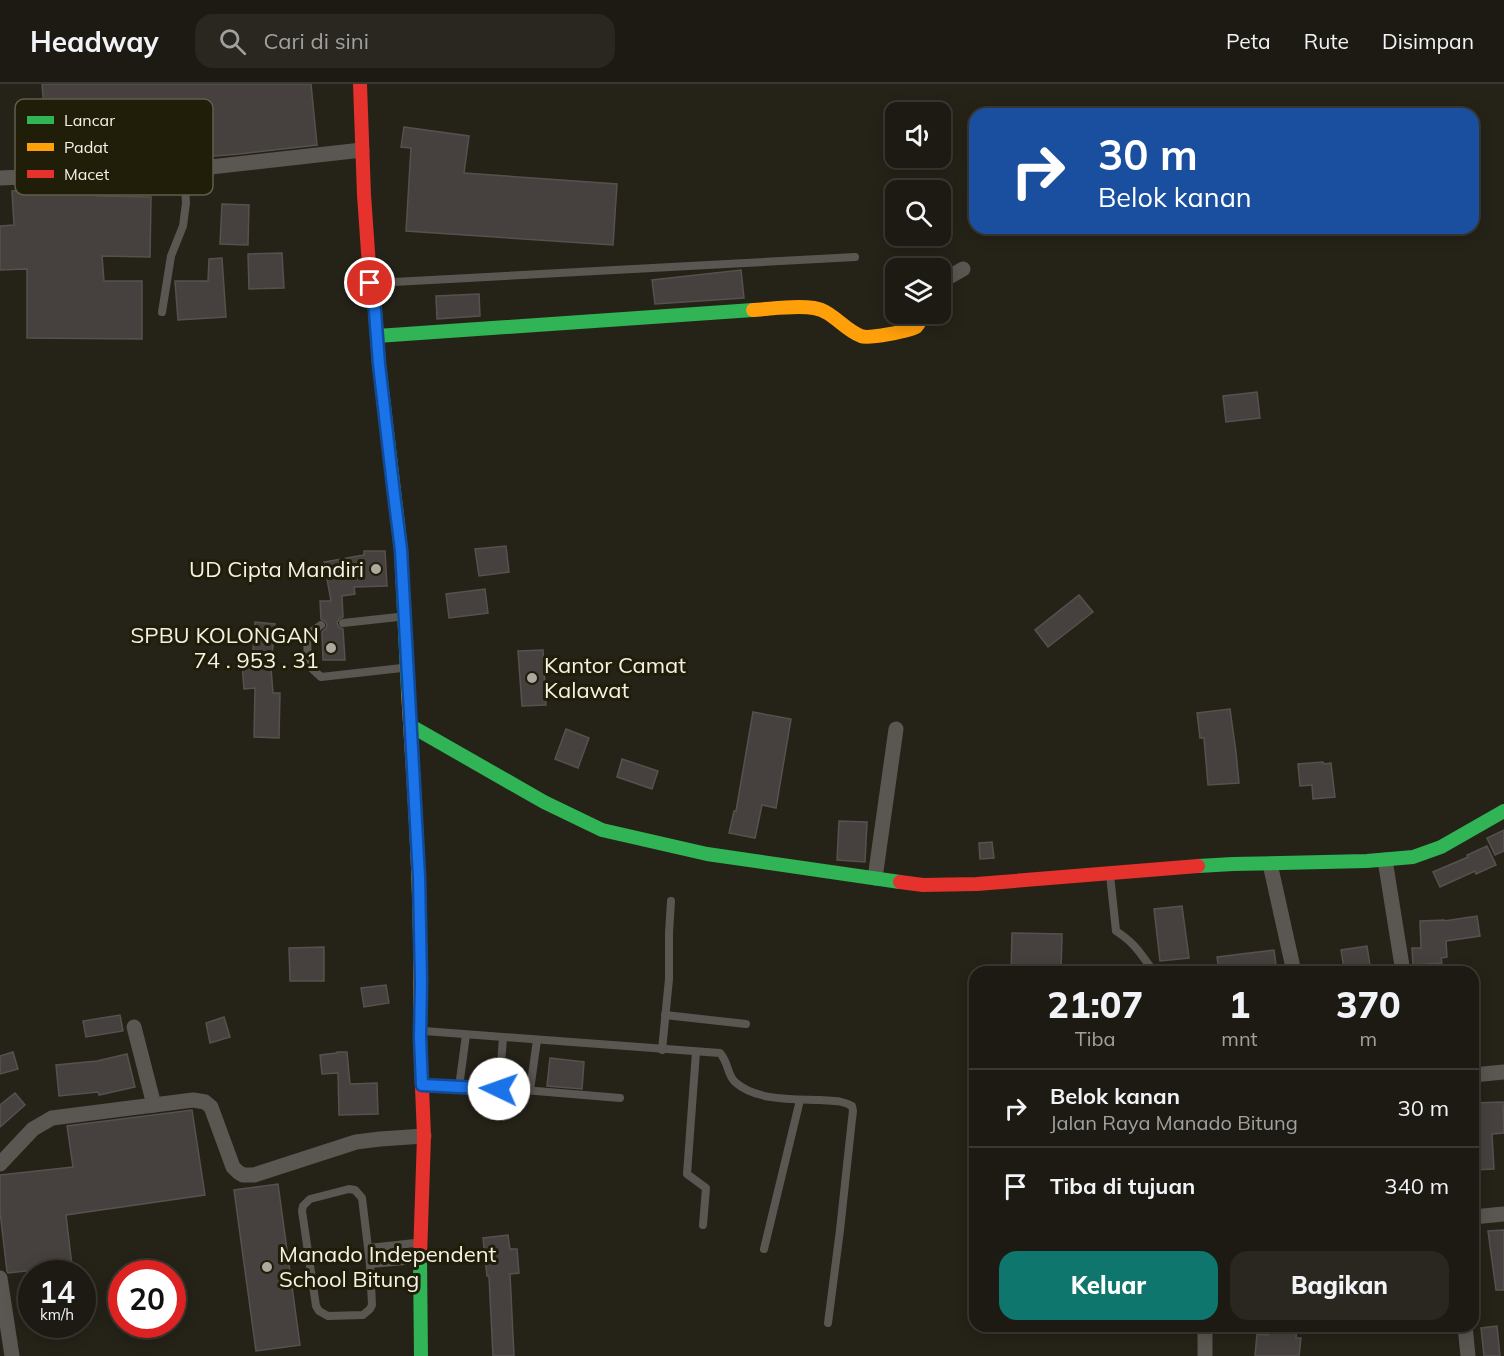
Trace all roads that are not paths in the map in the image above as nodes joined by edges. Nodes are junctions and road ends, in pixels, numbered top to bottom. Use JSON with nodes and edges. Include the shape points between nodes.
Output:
{"nodes":[{"id":1,"x":360,"y":84,"type":"edge"},
{"id":2,"x":362,"y":150,"type":"junction"},
{"id":3,"x":213,"y":167,"type":"edge"},
{"id":4,"x":15,"y":177,"type":"edge"},
{"id":5,"x":0,"y":178,"type":"edge"},
{"id":6,"x":186,"y":195,"type":"edge"},
{"id":7,"x":855,"y":257,"type":"dead end"},
{"id":8,"x":963,"y":269,"type":"dead end"},
{"id":9,"x":951,"y":276,"type":"edge"},
{"id":10,"x":370,"y":283,"type":"junction"},
{"id":11,"x":162,"y":312,"type":"dead end"},
{"id":12,"x":919,"y":324,"type":"edge"},
{"id":13,"x":377,"y":336,"type":"junction"},
{"id":14,"x":404,"y":617,"type":"junction"},
{"id":15,"x":343,"y":623,"type":"dead end"},
{"id":16,"x":321,"y":625,"type":"dead end"},
{"id":17,"x":407,"y":667,"type":"junction"},
{"id":18,"x":411,"y":726,"type":"junction"},
{"id":19,"x":896,"y":729,"type":"dead end"},
{"id":20,"x":1504,"y":811,"type":"edge"},
{"id":21,"x":1385,"y":860,"type":"junction"},
{"id":22,"x":1270,"y":864,"type":"junction"},
{"id":23,"x":1110,"y":874,"type":"junction"},
{"id":24,"x":875,"y":878,"type":"junction"},
{"id":25,"x":671,"y":901,"type":"dead end"},
{"id":26,"x":1150,"y":966,"type":"edge"},
{"id":27,"x":1293,"y":966,"type":"edge"},
{"id":28,"x":1402,"y":966,"type":"edge"},
{"id":29,"x":665,"y":1015,"type":"junction"},
{"id":30,"x":746,"y":1024,"type":"dead end"},
{"id":31,"x":134,"y":1027,"type":"dead end"},
{"id":32,"x":420,"y":1031,"type":"junction"},
{"id":33,"x":466,"y":1035,"type":"junction"},
{"id":34,"x":503,"y":1038,"type":"junction"},
{"id":35,"x":537,"y":1040,"type":"junction"},
{"id":36,"x":662,"y":1050,"type":"junction"},
{"id":37,"x":696,"y":1052,"type":"junction"},
{"id":38,"x":1504,"y":1072,"type":"edge"},
{"id":39,"x":1479,"y":1074,"type":"edge"},
{"id":40,"x":422,"y":1085,"type":"junction"},
{"id":41,"x":459,"y":1087,"type":"junction"},
{"id":42,"x":499,"y":1089,"type":"junction"},
{"id":43,"x":530,"y":1090,"type":"junction"},
{"id":44,"x":620,"y":1098,"type":"dead end"},
{"id":45,"x":800,"y":1100,"type":"junction"},
{"id":46,"x":154,"y":1105,"type":"junction"},
{"id":47,"x":424,"y":1136,"type":"junction"},
{"id":48,"x":0,"y":1164,"type":"edge"},
{"id":49,"x":1504,"y":1214,"type":"edge"},
{"id":50,"x":1479,"y":1216,"type":"edge"},
{"id":51,"x":703,"y":1225,"type":"dead end"},
{"id":52,"x":420,"y":1243,"type":"junction"},
{"id":53,"x":369,"y":1248,"type":"junction"},
{"id":54,"x":764,"y":1249,"type":"dead end"},
{"id":55,"x":421,"y":1260,"type":"junction"},
{"id":56,"x":370,"y":1264,"type":"junction"},
{"id":57,"x":0,"y":1278,"type":"edge"},
{"id":58,"x":828,"y":1323,"type":"dead end"},
{"id":59,"x":1205,"y":1332,"type":"edge"},
{"id":60,"x":1466,"y":1332,"type":"edge"},
{"id":61,"x":12,"y":1356,"type":"edge"},
{"id":62,"x":421,"y":1356,"type":"edge"},
{"id":63,"x":1205,"y":1356,"type":"edge"},
{"id":64,"x":1468,"y":1356,"type":"edge"}],
"edges":[{"from":1,"to":2,"type":"main road"},
{"from":2,"to":3,"type":"street"},
{"from":2,"to":10,"type":"main road"},
{"from":4,"to":5,"type":"street"},
{"from":6,"to":11,"type":"lane","via":[[183,226],[171,256]]},
{"from":7,"to":10,"type":"lane"},
{"from":8,"to":9,"type":"street"},
{"from":10,"to":13,"type":"main road"},
{"from":12,"to":13,"type":"main road","via":[[912,329],[867,338],[830,314],[801,307]]},
{"from":13,"to":14,"type":"main road","via":[[401,550]]},
{"from":14,"to":15,"type":"lane"},
{"from":14,"to":17,"type":"main road"},
{"from":16,"to":17,"type":"lane","via":[[307,635],[308,664],[321,677]]},
{"from":17,"to":18,"type":"main road"},
{"from":18,"to":24,"type":"main road","via":[[544,802],[602,830],[707,854]]},
{"from":18,"to":32,"type":"main road","via":[[420,916]]},
{"from":19,"to":24,"type":"street"},
{"from":20,"to":21,"type":"main road","via":[[1441,847],[1413,857]]},
{"from":21,"to":22,"type":"main road"},
{"from":21,"to":28,"type":"street"},
{"from":22,"to":23,"type":"main road"},
{"from":22,"to":27,"type":"street"},
{"from":23,"to":24,"type":"main road","via":[[923,885]]},
{"from":23,"to":26,"type":"lane","via":[[1116,931],[1137,947]]},
{"from":25,"to":29,"type":"lane"},
{"from":29,"to":30,"type":"lane"},
{"from":29,"to":36,"type":"lane"},
{"from":31,"to":46,"type":"street"},
{"from":32,"to":33,"type":"lane"},
{"from":32,"to":40,"type":"main road"},
{"from":33,"to":34,"type":"lane"},
{"from":33,"to":41,"type":"lane"},
{"from":34,"to":35,"type":"lane"},
{"from":34,"to":42,"type":"lane"},
{"from":35,"to":36,"type":"lane"},
{"from":35,"to":43,"type":"lane"},
{"from":36,"to":37,"type":"lane"},
{"from":37,"to":45,"type":"lane","via":[[720,1053],[731,1078],[743,1088]]},
{"from":37,"to":51,"type":"lane","via":[[687,1174],[706,1188]]},
{"from":38,"to":39,"type":"street"},
{"from":40,"to":41,"type":"lane"},
{"from":40,"to":47,"type":"main road"},
{"from":41,"to":42,"type":"lane"},
{"from":42,"to":43,"type":"lane"},
{"from":43,"to":44,"type":"lane"},
{"from":45,"to":54,"type":"lane"},
{"from":45,"to":58,"type":"lane","via":[[843,1101],[853,1110]]},
{"from":46,"to":47,"type":"street","via":[[205,1102],[213,1111],[233,1167],[247,1176],[356,1142]]},
{"from":46,"to":48,"type":"street","via":[[52,1118],[33,1129]]},
{"from":47,"to":52,"type":"main road"},
{"from":49,"to":50,"type":"street"},
{"from":52,"to":53,"type":"lane"},
{"from":52,"to":55,"type":"main road"},
{"from":53,"to":56,"type":"lane"},
{"from":53,"to":56,"type":"lane","via":[[362,1198],[355,1190],[316,1197],[303,1206],[319,1311],[327,1316],[367,1312],[372,1305]]},
{"from":55,"to":56,"type":"lane"},
{"from":55,"to":62,"type":"main road"},
{"from":57,"to":61,"type":"street"},
{"from":59,"to":63,"type":"street"},
{"from":60,"to":64,"type":"street"}]}
